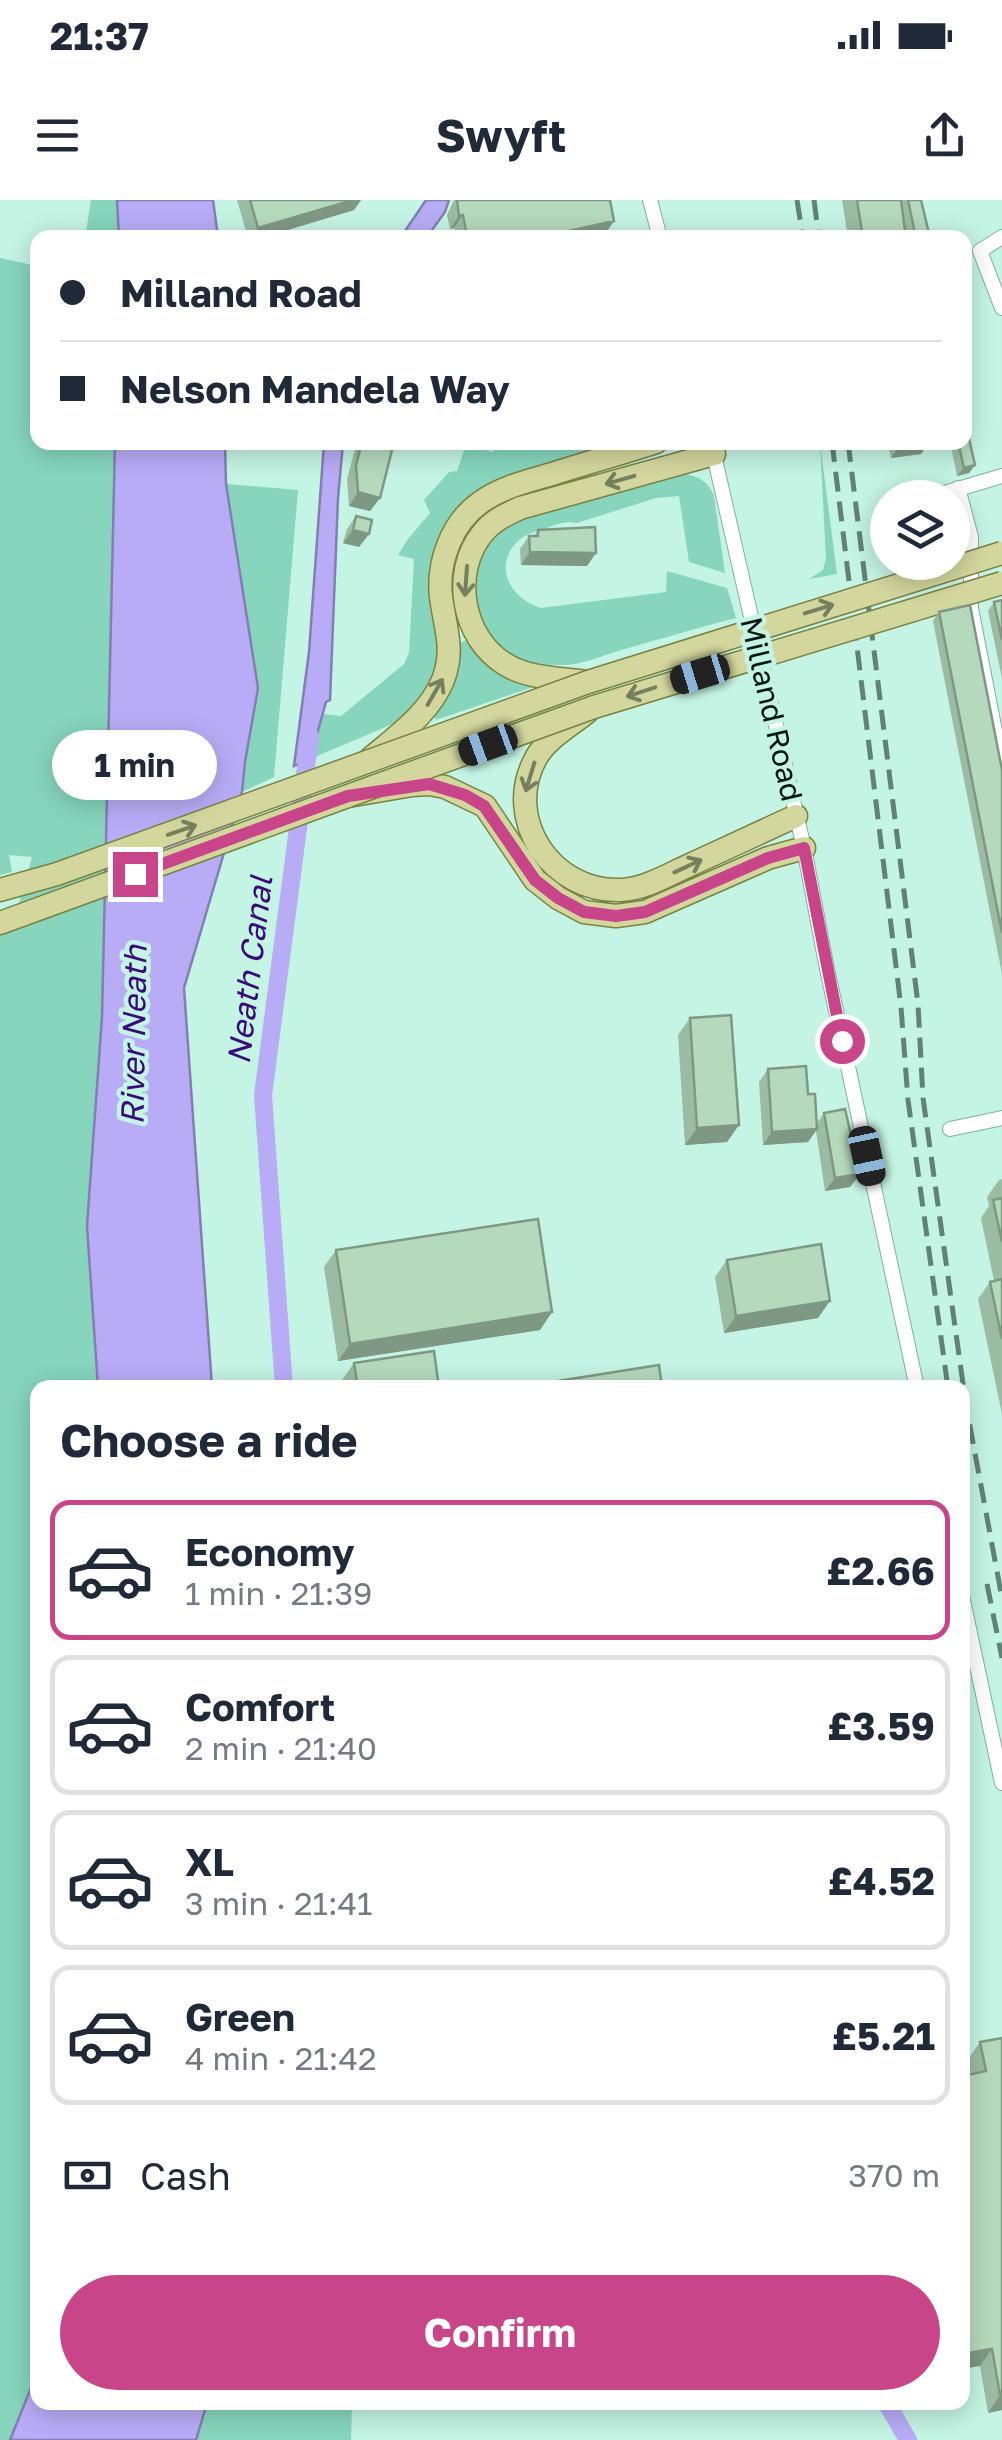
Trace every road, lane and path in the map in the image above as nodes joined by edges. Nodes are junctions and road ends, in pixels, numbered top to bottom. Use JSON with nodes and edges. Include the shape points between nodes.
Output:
{"nodes":[{"id":1,"x":650,"y":200,"type":"edge"},
{"id":2,"x":658,"y":230,"type":"edge"},
{"id":3,"x":1002,"y":237,"type":"edge"},
{"id":4,"x":1002,"y":308,"type":"edge"},
{"id":5,"x":636,"y":450,"type":"edge"},
{"id":6,"x":704,"y":450,"type":"edge"},
{"id":7,"x":712,"y":450,"type":"edge"},
{"id":8,"x":1002,"y":476,"type":"edge"},
{"id":9,"x":970,"y":485,"type":"edge"},
{"id":10,"x":515,"y":498,"type":"junction"},
{"id":11,"x":970,"y":530,"type":"edge"},
{"id":12,"x":1002,"y":553,"type":"edge"},
{"id":13,"x":1002,"y":583,"type":"edge"},
{"id":14,"x":588,"y":682,"type":"junction"},
{"id":15,"x":594,"y":707,"type":"junction"},
{"id":16,"x":368,"y":761,"type":"junction"},
{"id":17,"x":1002,"y":767,"type":"edge"},
{"id":18,"x":348,"y":796,"type":"junction"},
{"id":19,"x":796,"y":816,"type":"junction"},
{"id":20,"x":804,"y":848,"type":"junction"},
{"id":21,"x":0,"y":890,"type":"edge"},
{"id":22,"x":0,"y":923,"type":"edge"},
{"id":23,"x":1002,"y":1118,"type":"edge"},
{"id":24,"x":950,"y":1129,"type":"dead end"},
{"id":25,"x":916,"y":1380,"type":"edge"},
{"id":26,"x":970,"y":1633,"type":"edge"},
{"id":27,"x":1002,"y":1783,"type":"edge"}],
"edges":[{"from":1,"to":2,"type":"street"},
{"from":3,"to":4,"type":"street","via":[[980,251]]},
{"from":5,"to":10,"type":"main road"},
{"from":6,"to":10,"type":"main road","one_way":true},
{"from":7,"to":19,"type":"street","name":"Milland Road"},
{"from":8,"to":9,"type":"street"},
{"from":10,"to":14,"type":"main road","one_way":true,"via":[[472,551],[464,578],[467,612],[487,650],[502,663],[533,675]]},
{"from":16,"to":10,"type":"main road","one_way":true,"via":[[422,714],[443,680],[450,643],[440,582],[454,531],[477,504]]},
{"from":11,"to":17,"type":"street","via":[[971,608]]},
{"from":14,"to":12,"type":"main road","one_way":true,"bridge":true},
{"from":13,"to":15,"type":"main road","one_way":true,"bridge":true},
{"from":14,"to":16,"type":"main road","bridge":true},
{"from":15,"to":18,"type":"main road","bridge":true},
{"from":15,"to":19,"type":"main road","one_way":true,"bridge":true,"via":[[537,755],[525,784],[531,836],[572,878],[619,890],[649,884]]},
{"from":21,"to":16,"type":"main road","one_way":true,"bridge":true},
{"from":18,"to":20,"type":"main road","bridge":true,"via":[[429,784],[465,795],[484,806],[535,880],[584,912],[616,916],[645,912]]},
{"from":18,"to":22,"type":"main road"},
{"from":19,"to":20,"type":"street","name":"Milland Road"},
{"from":20,"to":25,"type":"street","name":"Milland Road"},
{"from":23,"to":24,"type":"street"},
{"from":26,"to":27,"type":"street"}]}
